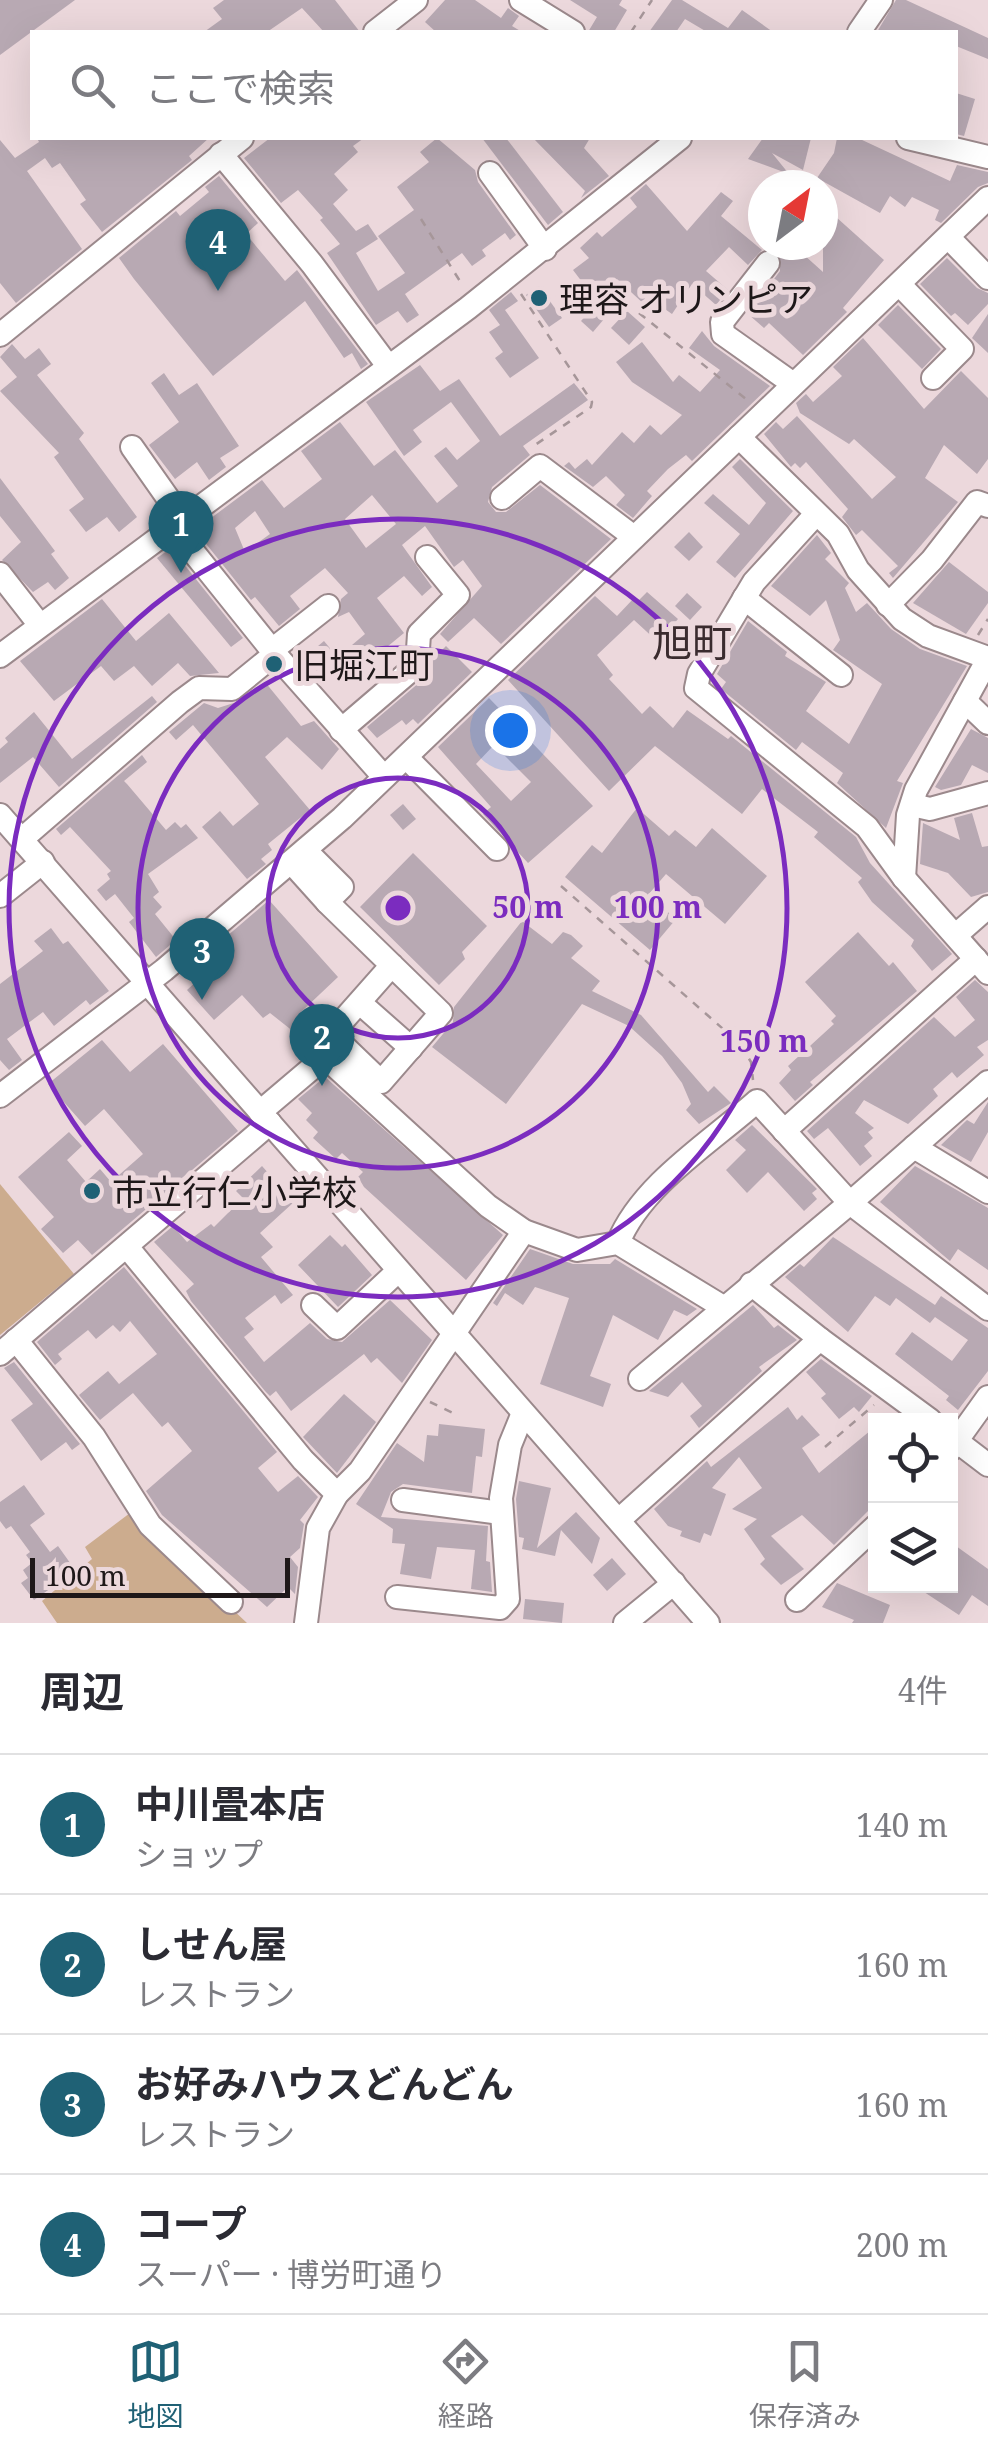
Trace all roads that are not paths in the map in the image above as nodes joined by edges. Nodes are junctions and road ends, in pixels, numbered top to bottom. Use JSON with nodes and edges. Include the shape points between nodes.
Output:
{"nodes":[{"id":1,"x":416,"y":0,"type":"edge"},
{"id":2,"x":521,"y":0,"type":"edge"},
{"id":3,"x":881,"y":0,"type":"edge"},
{"id":4,"x":378,"y":30,"type":"edge"},
{"id":5,"x":570,"y":30,"type":"edge"},
{"id":6,"x":859,"y":30,"type":"edge"},
{"id":7,"x":239,"y":140,"type":"edge"},
{"id":8,"x":678,"y":140,"type":"edge"},
{"id":9,"x":916,"y":140,"type":"edge"},
{"id":10,"x":221,"y":154,"type":"junction"},
{"id":11,"x":988,"y":157,"type":"edge"},
{"id":12,"x":490,"y":173,"type":"dead end"},
{"id":13,"x":988,"y":198,"type":"edge"},
{"id":14,"x":949,"y":238,"type":"junction"},
{"id":15,"x":545,"y":248,"type":"junction"},
{"id":16,"x":768,"y":262,"type":"dead end"},
{"id":17,"x":988,"y":278,"type":"edge"},
{"id":18,"x":900,"y":285,"type":"junction"},
{"id":19,"x":0,"y":335,"type":"edge"},
{"id":20,"x":388,"y":366,"type":"junction"},
{"id":21,"x":933,"y":378,"type":"dead end"},
{"id":22,"x":792,"y":383,"type":"junction"},
{"id":23,"x":739,"y":438,"type":"junction"},
{"id":24,"x":132,"y":447,"type":"dead end"},
{"id":25,"x":502,"y":498,"type":"dead end"},
{"id":26,"x":988,"y":506,"type":"edge"},
{"id":27,"x":816,"y":514,"type":"junction"},
{"id":28,"x":179,"y":524,"type":"junction"},
{"id":29,"x":634,"y":536,"type":"junction"},
{"id":30,"x":427,"y":558,"type":"dead end"},
{"id":31,"x":0,"y":574,"type":"edge"},
{"id":32,"x":744,"y":598,"type":"junction"},
{"id":33,"x":888,"y":605,"type":"junction"},
{"id":34,"x":328,"y":606,"type":"dead end"},
{"id":35,"x":40,"y":624,"type":"junction"},
{"id":36,"x":273,"y":652,"type":"junction"},
{"id":37,"x":0,"y":656,"type":"edge"},
{"id":38,"x":988,"y":658,"type":"edge"},
{"id":39,"x":842,"y":675,"type":"dead end"},
{"id":40,"x":965,"y":702,"type":"junction"},
{"id":41,"x":988,"y":723,"type":"edge"},
{"id":42,"x":340,"y":730,"type":"junction"},
{"id":43,"x":406,"y":756,"type":"junction"},
{"id":44,"x":384,"y":777,"type":"junction"},
{"id":45,"x":988,"y":794,"type":"edge"},
{"id":46,"x":912,"y":804,"type":"junction"},
{"id":47,"x":0,"y":815,"type":"edge"},
{"id":48,"x":22,"y":839,"type":"junction"},
{"id":49,"x":497,"y":849,"type":"dead end"},
{"id":50,"x":298,"y":856,"type":"junction"},
{"id":51,"x":43,"y":862,"type":"junction"},
{"id":52,"x":904,"y":878,"type":"junction"},
{"id":53,"x":0,"y":896,"type":"edge"},
{"id":54,"x":988,"y":907,"type":"edge"},
{"id":55,"x":956,"y":935,"type":"junction"},
{"id":56,"x":392,"y":965,"type":"junction"},
{"id":57,"x":982,"y":966,"type":"edge"},
{"id":58,"x":148,"y":981,"type":"junction"},
{"id":59,"x":360,"y":1004,"type":"junction"},
{"id":60,"x":411,"y":1048,"type":"junction"},
{"id":61,"x":988,"y":1082,"type":"edge"},
{"id":62,"x":0,"y":1096,"type":"edge"},
{"id":63,"x":265,"y":1118,"type":"junction"},
{"id":64,"x":784,"y":1131,"type":"junction"},
{"id":65,"x":914,"y":1147,"type":"junction"},
{"id":66,"x":988,"y":1192,"type":"edge"},
{"id":67,"x":850,"y":1203,"type":"junction"},
{"id":68,"x":524,"y":1230,"type":"junction"},
{"id":69,"x":618,"y":1244,"type":"junction"},
{"id":70,"x":128,"y":1248,"type":"junction"},
{"id":71,"x":398,"y":1271,"type":"junction"},
{"id":72,"x":751,"y":1284,"type":"junction"},
{"id":73,"x":314,"y":1305,"type":"dead end"},
{"id":74,"x":723,"y":1307,"type":"junction"},
{"id":75,"x":988,"y":1309,"type":"edge"},
{"id":76,"x":451,"y":1332,"type":"junction"},
{"id":77,"x":820,"y":1340,"type":"junction"},
{"id":78,"x":8,"y":1347,"type":"edge"},
{"id":79,"x":640,"y":1379,"type":"dead end"},
{"id":80,"x":988,"y":1396,"type":"edge"},
{"id":81,"x":523,"y":1413,"type":"junction"},
{"id":82,"x":920,"y":1413,"type":"edge"},
{"id":83,"x":958,"y":1436,"type":"edge"},
{"id":84,"x":958,"y":1446,"type":"edge"},
{"id":85,"x":988,"y":1465,"type":"edge"},
{"id":86,"x":337,"y":1494,"type":"junction"},
{"id":87,"x":403,"y":1500,"type":"dead end"},
{"id":88,"x":501,"y":1513,"type":"junction"},
{"id":89,"x":619,"y":1520,"type":"junction"},
{"id":90,"x":868,"y":1533,"type":"edge"},
{"id":91,"x":674,"y":1584,"type":"junction"},
{"id":92,"x":397,"y":1596,"type":"dead end"},
{"id":93,"x":797,"y":1600,"type":"dead end"},
{"id":94,"x":231,"y":1602,"type":"dead end"},
{"id":95,"x":306,"y":1623,"type":"edge"},
{"id":96,"x":625,"y":1623,"type":"edge"},
{"id":97,"x":708,"y":1623,"type":"edge"}],
"edges":[{"from":1,"to":4,"type":"street"},
{"from":2,"to":5,"type":"street"},
{"from":3,"to":6,"type":"street"},
{"from":7,"to":10,"type":"street"},
{"from":8,"to":15,"type":"street"},
{"from":9,"to":11,"type":"street"},
{"from":10,"to":19,"type":"street"},
{"from":10,"to":20,"type":"street"},
{"from":12,"to":15,"type":"street"},
{"from":13,"to":14,"type":"street"},
{"from":14,"to":17,"type":"street"},
{"from":14,"to":18,"type":"street"},
{"from":15,"to":20,"type":"street"},
{"from":16,"to":22,"type":"street","via":[[722,322],[723,334]]},
{"from":18,"to":21,"type":"street","via":[[962,349]]},
{"from":18,"to":22,"type":"street"},
{"from":20,"to":28,"type":"street"},
{"from":22,"to":23,"type":"street"},
{"from":23,"to":27,"type":"street"},
{"from":23,"to":29,"type":"street"},
{"from":24,"to":28,"type":"street"},
{"from":25,"to":29,"type":"street","via":[[540,466]]},
{"from":26,"to":33,"type":"street","via":[[977,502]]},
{"from":27,"to":32,"type":"street"},
{"from":27,"to":33,"type":"street"},
{"from":28,"to":35,"type":"street"},
{"from":28,"to":36,"type":"street"},
{"from":29,"to":43,"type":"street"},
{"from":30,"to":42,"type":"street","via":[[458,595],[419,634],[417,666]]},
{"from":31,"to":35,"type":"street"},
{"from":32,"to":39,"type":"street"},
{"from":32,"to":52,"type":"street","via":[[696,688],[867,827]]},
{"from":33,"to":38,"type":"street","via":[[928,636]]},
{"from":34,"to":36,"type":"street"},
{"from":35,"to":37,"type":"street"},
{"from":36,"to":42,"type":"street"},
{"from":36,"to":48,"type":"street","via":[[232,689],[199,688],[180,702]]},
{"from":38,"to":40,"type":"street"},
{"from":40,"to":41,"type":"street"},
{"from":40,"to":46,"type":"street"},
{"from":42,"to":44,"type":"street"},
{"from":43,"to":44,"type":"street"},
{"from":43,"to":49,"type":"street"},
{"from":44,"to":50,"type":"street"},
{"from":45,"to":46,"type":"street","via":[[930,809]]},
{"from":46,"to":52,"type":"street"},
{"from":47,"to":48,"type":"street"},
{"from":48,"to":51,"type":"street"},
{"from":50,"to":56,"type":"street","via":[[327,902]]},
{"from":50,"to":58,"type":"street"},
{"from":51,"to":53,"type":"street"},
{"from":51,"to":58,"type":"street"},
{"from":52,"to":55,"type":"street"},
{"from":54,"to":55,"type":"street"},
{"from":55,"to":57,"type":"street"},
{"from":56,"to":59,"type":"street"},
{"from":56,"to":60,"type":"street","via":[[441,1013]]},
{"from":57,"to":64,"type":"street"},
{"from":58,"to":62,"type":"street"},
{"from":58,"to":63,"type":"street"},
{"from":59,"to":60,"type":"street"},
{"from":59,"to":60,"type":"street","via":[[330,1034],[381,1082]]},
{"from":61,"to":65,"type":"street"},
{"from":63,"to":68,"type":"street","via":[[324,1057],[488,1206]]},
{"from":63,"to":70,"type":"street"},
{"from":63,"to":71,"type":"street"},
{"from":64,"to":67,"type":"street"},
{"from":64,"to":69,"type":"street","via":[[757,1102],[660,1186]]},
{"from":65,"to":66,"type":"street"},
{"from":65,"to":67,"type":"street"},
{"from":67,"to":72,"type":"street"},
{"from":67,"to":75,"type":"street"},
{"from":68,"to":69,"type":"street","via":[[577,1250]]},
{"from":68,"to":76,"type":"street"},
{"from":69,"to":74,"type":"street"},
{"from":70,"to":78,"type":"street"},
{"from":70,"to":86,"type":"street"},
{"from":71,"to":73,"type":"street","via":[[337,1328]]},
{"from":71,"to":76,"type":"street"},
{"from":72,"to":74,"type":"street"},
{"from":72,"to":77,"type":"street"},
{"from":74,"to":79,"type":"street"},
{"from":76,"to":81,"type":"street"},
{"from":76,"to":86,"type":"street","via":[[360,1471]]},
{"from":77,"to":82,"type":"street"},
{"from":77,"to":89,"type":"street"},
{"from":78,"to":94,"type":"street","via":[[94,1437],[150,1525]]},
{"from":80,"to":83,"type":"street"},
{"from":81,"to":88,"type":"street","via":[[510,1445]]},
{"from":81,"to":89,"type":"street"},
{"from":84,"to":85,"type":"street"},
{"from":86,"to":95,"type":"street","via":[[318,1528]]},
{"from":87,"to":88,"type":"street"},
{"from":88,"to":92,"type":"street","via":[[509,1594],[504,1606]]},
{"from":89,"to":91,"type":"street"},
{"from":90,"to":93,"type":"street"},
{"from":91,"to":96,"type":"street"},
{"from":91,"to":97,"type":"street"}]}
